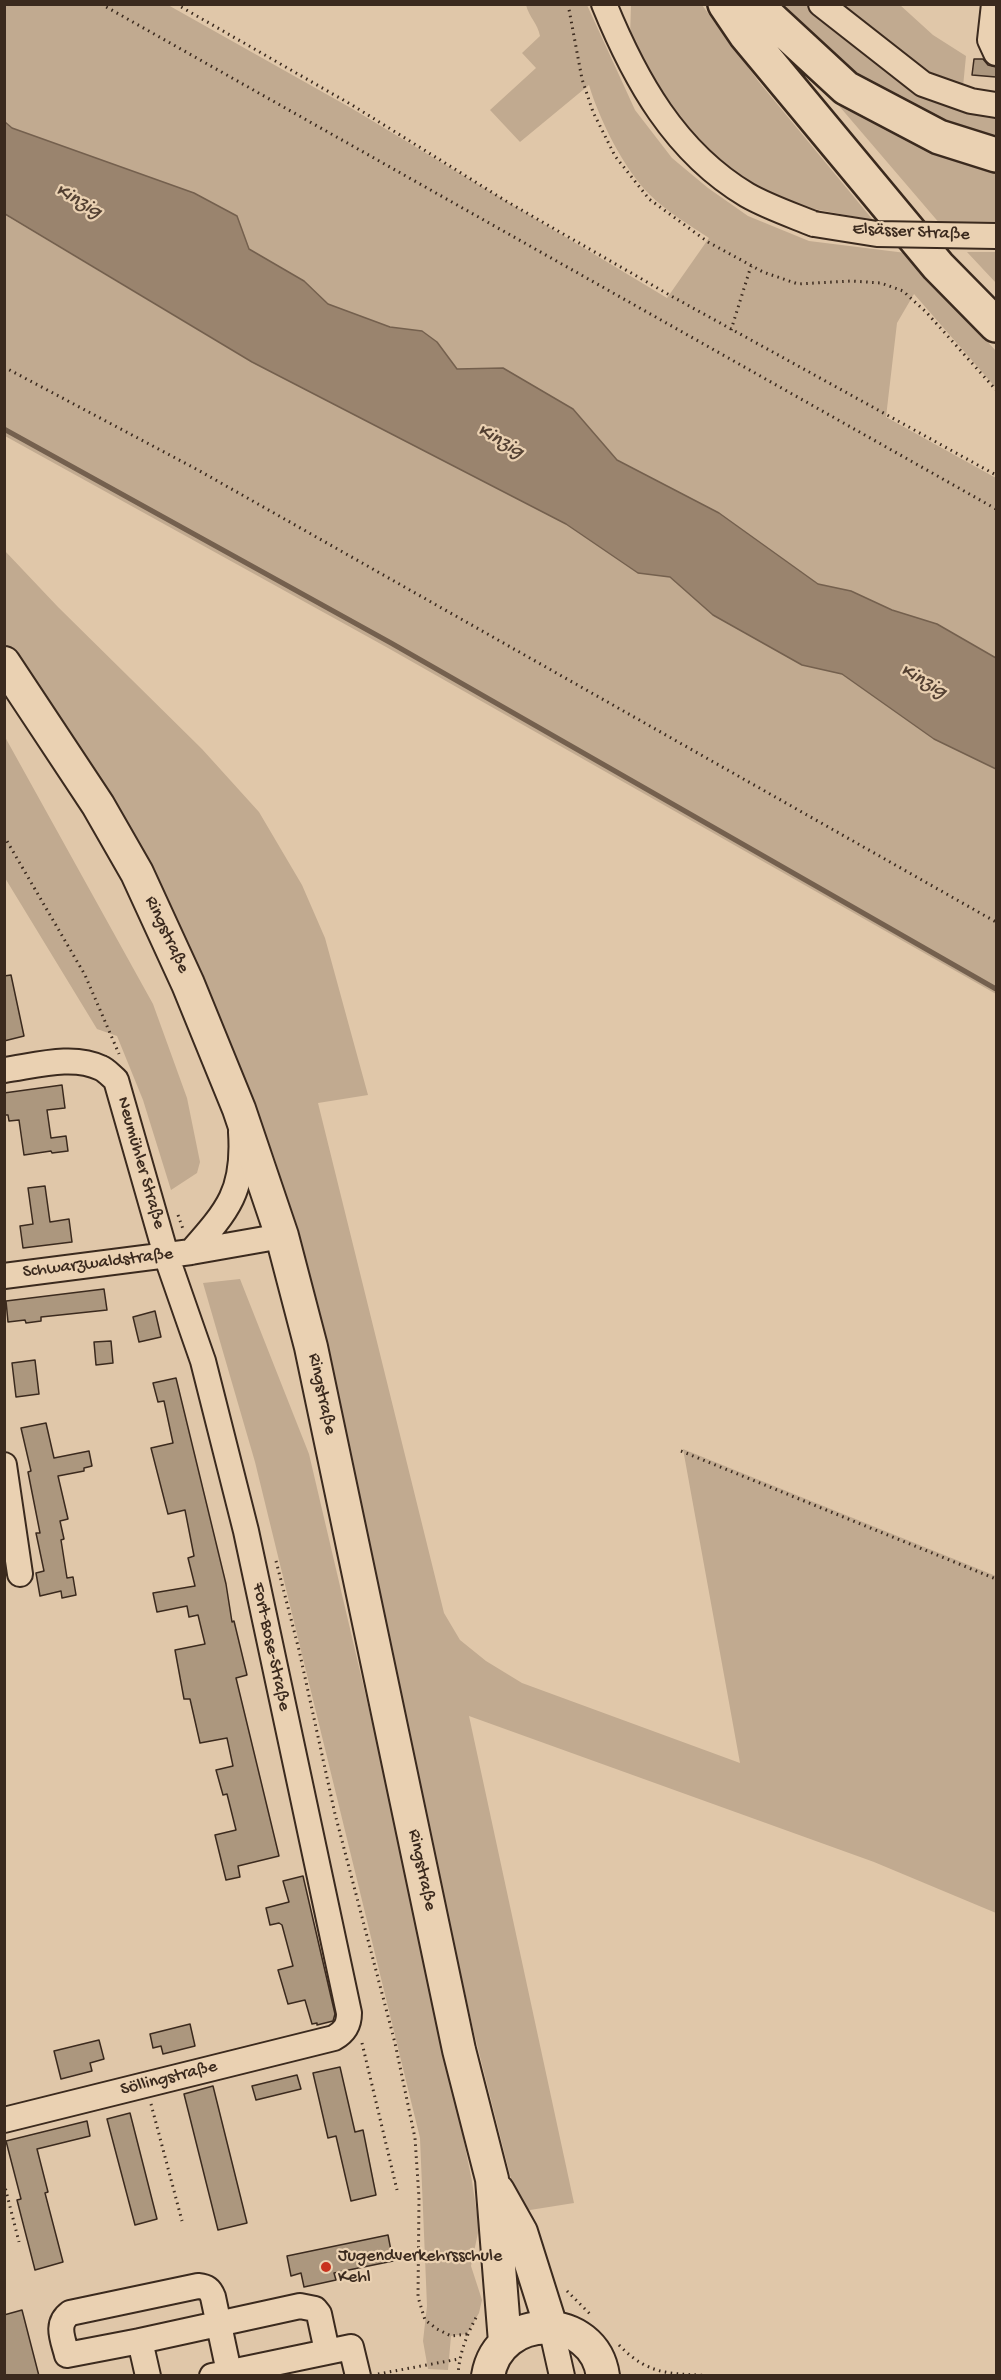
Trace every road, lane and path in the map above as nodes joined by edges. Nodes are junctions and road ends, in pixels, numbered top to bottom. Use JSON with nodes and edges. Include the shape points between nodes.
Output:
{"nodes":[{"id":1,"x":101,"y":4,"type":"edge"},
{"id":2,"x":176,"y":4,"type":"edge"},
{"id":3,"x":568,"y":4,"type":"edge"},
{"id":4,"x":604,"y":4,"type":"edge"},
{"id":5,"x":623,"y":4,"type":"edge"},
{"id":6,"x":725,"y":4,"type":"edge"},
{"id":7,"x":754,"y":4,"type":"edge"},
{"id":8,"x":821,"y":4,"type":"edge"},
{"id":9,"x":994,"y":4,"type":"edge"},
{"id":10,"x":620,"y":42,"type":"junction"},
{"id":11,"x":996,"y":53,"type":"edge"},
{"id":12,"x":996,"y":105,"type":"edge"},
{"id":13,"x":996,"y":155,"type":"edge"},
{"id":14,"x":996,"y":236,"type":"edge"},
{"id":15,"x":751,"y":265,"type":"junction"},
{"id":16,"x":996,"y":300,"type":"edge"},
{"id":17,"x":996,"y":325,"type":"edge"},
{"id":18,"x":731,"y":330,"type":"junction"},
{"id":19,"x":4,"y":367,"type":"edge"},
{"id":20,"x":996,"y":390,"type":"edge"},
{"id":21,"x":996,"y":475,"type":"edge"},
{"id":22,"x":996,"y":509,"type":"edge"},
{"id":23,"x":4,"y":663,"type":"edge"},
{"id":24,"x":996,"y":922,"type":"edge"},
{"id":25,"x":4,"y":1070,"type":"edge"},
{"id":26,"x":239,"y":1109,"type":"junction"},
{"id":27,"x":282,"y":1236,"type":"junction"},
{"id":28,"x":191,"y":1252,"type":"junction"},
{"id":29,"x":166,"y":1255,"type":"junction"},
{"id":30,"x":4,"y":1276,"type":"edge"},
{"id":31,"x":681,"y":1451,"type":"dead end"},
{"id":32,"x":4,"y":1465,"type":"edge"},
{"id":33,"x":20,"y":1574,"type":"dead end"},
{"id":34,"x":996,"y":1579,"type":"edge"},
{"id":35,"x":360,"y":2035,"type":"dead end"},
{"id":36,"x":334,"y":2037,"type":"joint"},
{"id":37,"x":146,"y":2085,"type":"junction"},
{"id":38,"x":4,"y":2120,"type":"edge"},
{"id":39,"x":492,"y":2179,"type":"junction"},
{"id":40,"x":4,"y":2183,"type":"edge"},
{"id":41,"x":397,"y":2190,"type":"dead end"},
{"id":42,"x":182,"y":2220,"type":"dead end"},
{"id":43,"x":19,"y":2242,"type":"dead end"},
{"id":44,"x":559,"y":2283,"type":"dead end"},
{"id":45,"x":592,"y":2317,"type":"dead end"},
{"id":46,"x":219,"y":2323,"type":"junction"},
{"id":47,"x":551,"y":2326,"type":"junction"},
{"id":48,"x":467,"y":2334,"type":"dead end"},
{"id":49,"x":140,"y":2341,"type":"junction"},
{"id":50,"x":617,"y":2343,"type":"dead end"},
{"id":51,"x":327,"y":2351,"type":"junction"},
{"id":52,"x":483,"y":2364,"type":"edge"},
{"id":53,"x":69,"y":2365,"type":"edge"},
{"id":54,"x":220,"y":2374,"type":"edge"},
{"id":55,"x":606,"y":2374,"type":"edge"},
{"id":56,"x":148,"y":2376,"type":"edge"},
{"id":57,"x":358,"y":2376,"type":"edge"},
{"id":58,"x":371,"y":2376,"type":"edge"},
{"id":59,"x":458,"y":2376,"type":"edge"},
{"id":60,"x":562,"y":2376,"type":"edge"},
{"id":61,"x":716,"y":2376,"type":"edge"}],
"edges":[{"from":1,"to":22,"type":"path"},
{"from":2,"to":18,"type":"path"},
{"from":3,"to":15,"type":"path","via":[[582,79],[615,156],[649,200],[708,242]]},
{"from":4,"to":10,"type":"street","name":"Elsässer Straße"},
{"from":5,"to":10,"type":"street"},
{"from":6,"to":17,"type":"highway","via":[[746,35],[938,266]]},
{"from":7,"to":13,"type":"highway","via":[[846,88],[939,137]]},
{"from":7,"to":16,"type":"highway","via":[[792,60],[855,138]]},
{"from":8,"to":12,"type":"street","via":[[923,84],[971,101]]},
{"from":9,"to":11,"type":"street","via":[[990,40]]},
{"from":10,"to":14,"type":"street","name":"Elsässer Straße","bridge":true,"via":[[656,109],[694,155],[749,196],[814,224],[877,234]]},
{"from":15,"to":18,"type":"path"},
{"from":15,"to":20,"type":"path","via":[[798,284],[851,281],[880,283],[903,291]]},
{"from":18,"to":21,"type":"path"},
{"from":19,"to":24,"type":"path","via":[[198,470]]},
{"from":23,"to":26,"type":"main road","name":"Ringstraße","via":[[98,805],[137,873],[189,984]]},
{"from":25,"to":29,"type":"street","name":"Neumühler Straße","via":[[81,1062],[101,1068],[116,1080]]},
{"from":26,"to":27,"type":"main road","name":"Ringstraße"},
{"from":26,"to":28,"type":"street","name":"Schwarzwaldstraße","via":[[243,1160],[233,1198]]},
{"from":27,"to":28,"type":"street","name":"Schwarzwaldstraße"},
{"from":27,"to":39,"type":"main road","name":"Ringstraße","via":[[311,1347],[459,2050]]},
{"from":28,"to":29,"type":"street","name":"Schwarzwaldstraße"},
{"from":29,"to":30,"type":"street","name":"Schwarzwaldstraße"},
{"from":29,"to":36,"type":"street","name":"Fort-Bose-Straße","via":[[203,1361],[248,1543],[349,2013],[343,2032]]},
{"from":31,"to":34,"type":"path"},
{"from":32,"to":33,"type":"street"},
{"from":35,"to":41,"type":"path"},
{"from":36,"to":37,"type":"street","name":"Söllingstraße"},
{"from":37,"to":38,"type":"street","name":"Söllingstraße"},
{"from":37,"to":42,"type":"path"},
{"from":39,"to":47,"type":"main road","name":"Ringstraße","via":[[521,2232]]},
{"from":39,"to":52,"type":"main road","name":"Ringstraße"},
{"from":40,"to":43,"type":"path"},
{"from":44,"to":45,"type":"path"},
{"from":46,"to":49,"type":"street"},
{"from":46,"to":51,"type":"street","via":[[309,2306],[319,2314]]},
{"from":46,"to":53,"type":"street","via":[[210,2291],[198,2286],[70,2313],[60,2325]]},
{"from":46,"to":54,"type":"street"},
{"from":47,"to":52,"type":"main road","via":[[519,2333]]},
{"from":47,"to":55,"type":"main road","via":[[588,2345]]},
{"from":47,"to":60,"type":"street"},
{"from":48,"to":52,"type":"path"},
{"from":49,"to":53,"type":"street"},
{"from":49,"to":56,"type":"street"},
{"from":50,"to":61,"type":"path","via":[[633,2359],[656,2372]]},
{"from":51,"to":54,"type":"street"},
{"from":51,"to":57,"type":"street","via":[[351,2347]]},
{"from":52,"to":58,"type":"path"},
{"from":52,"to":59,"type":"path"}]}
